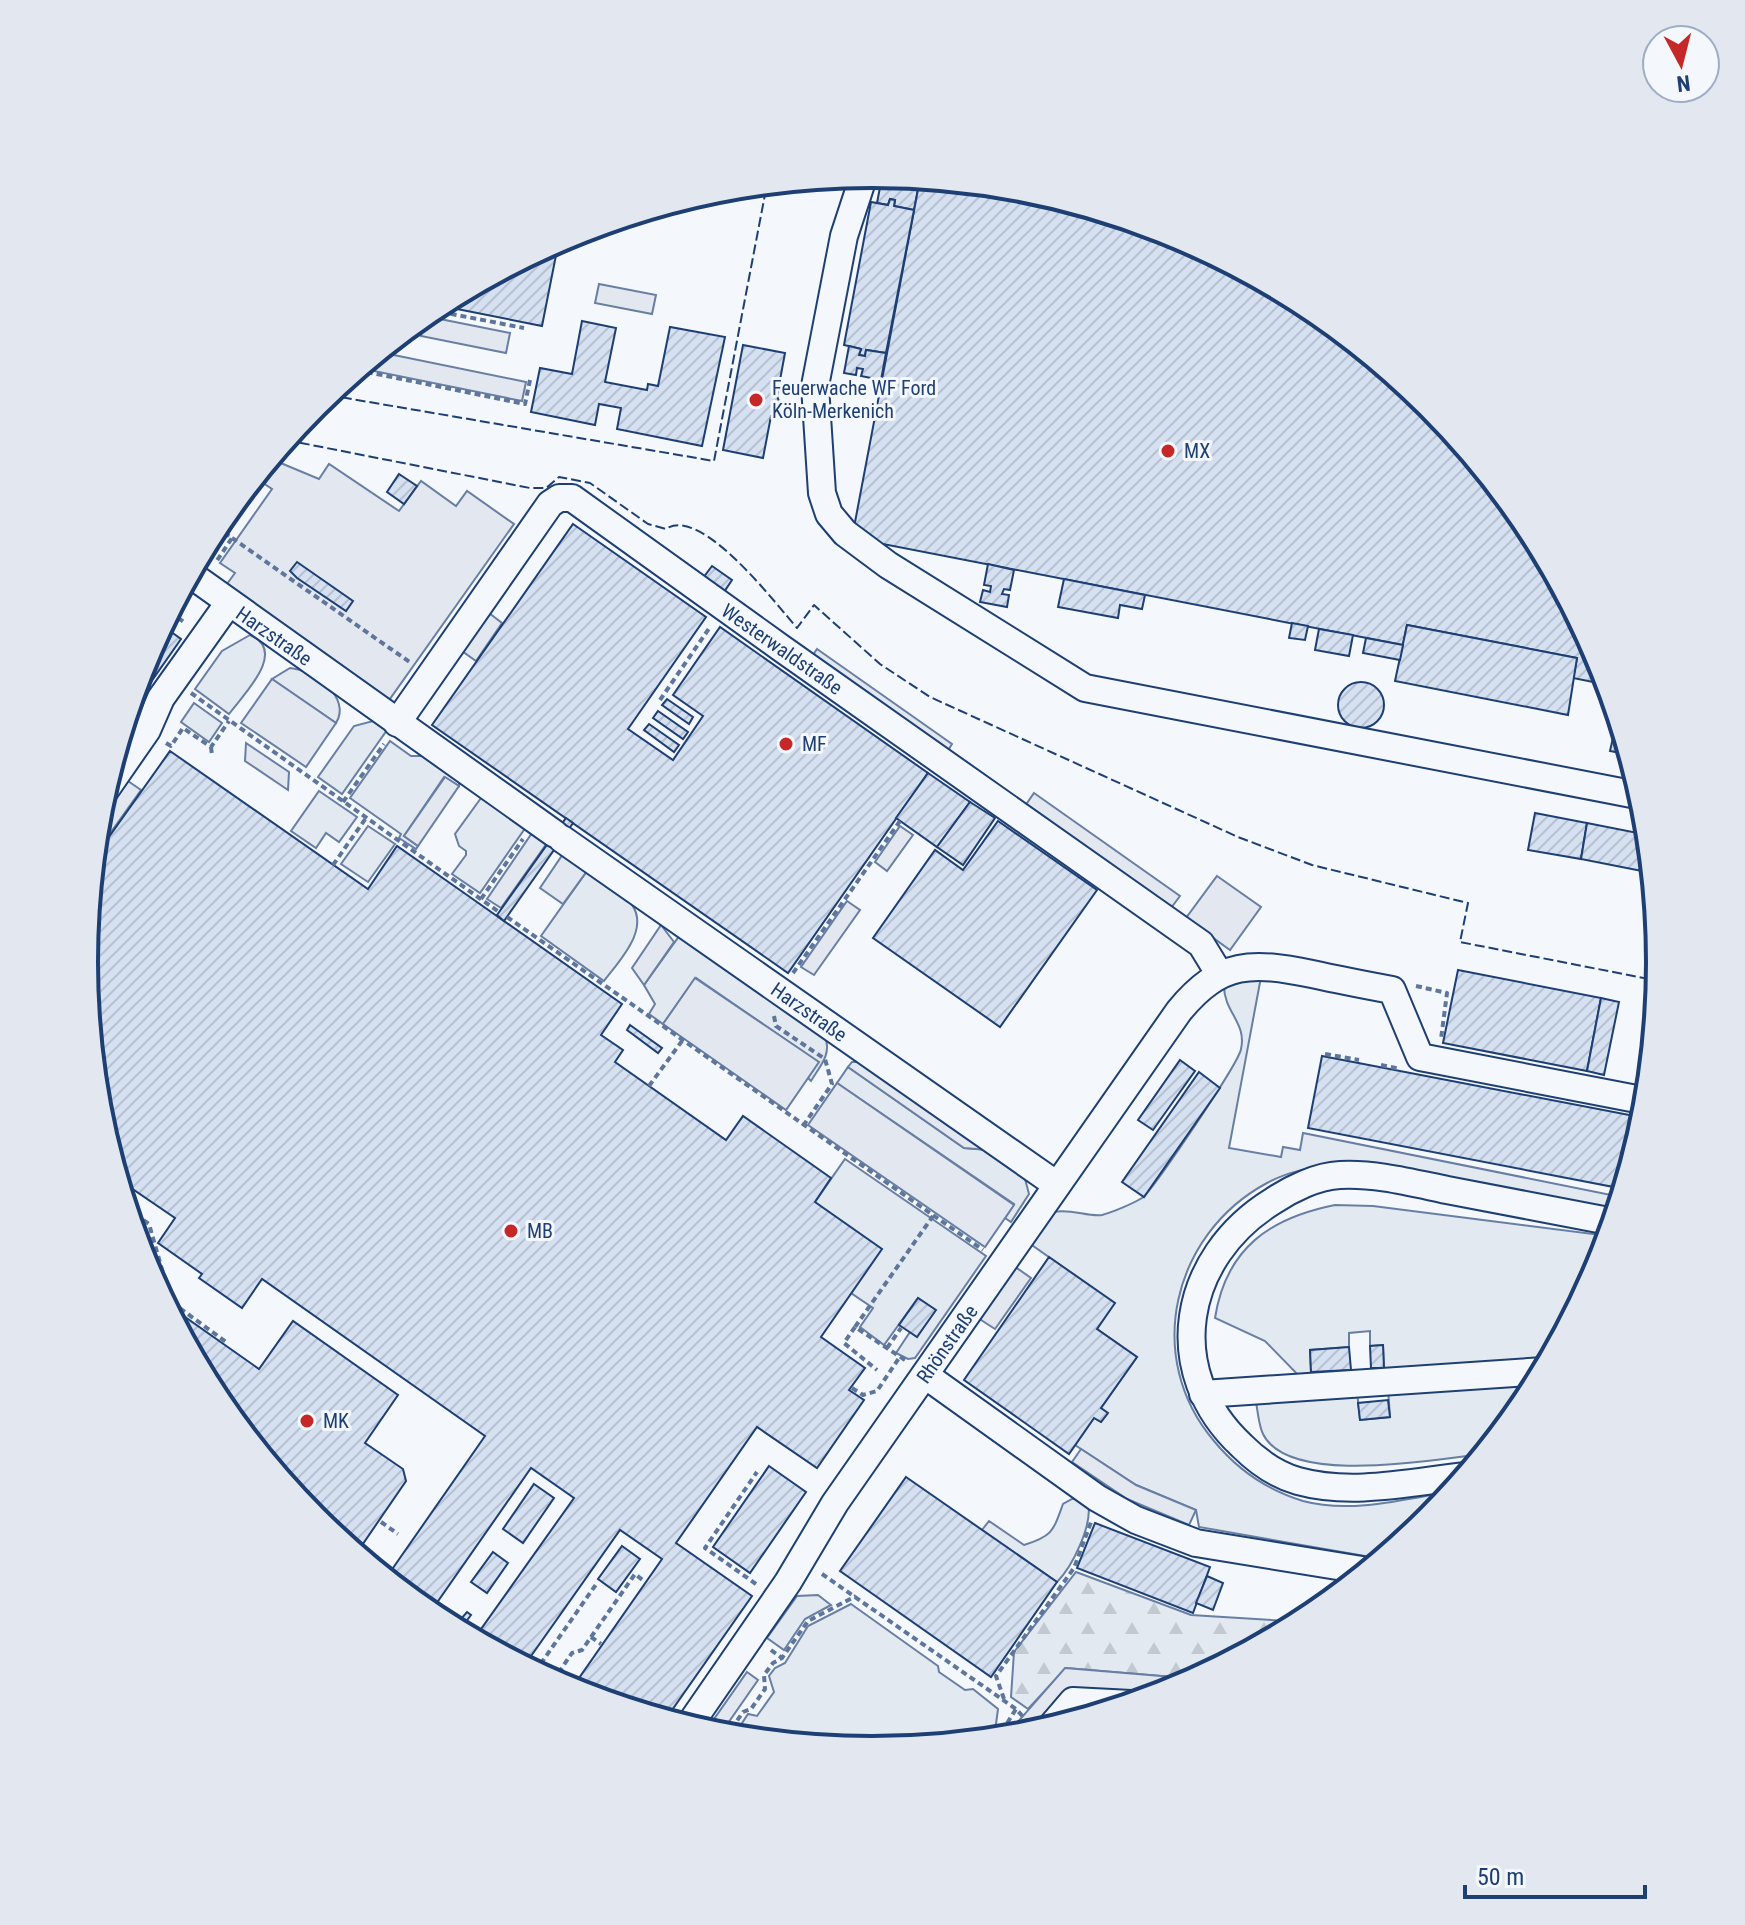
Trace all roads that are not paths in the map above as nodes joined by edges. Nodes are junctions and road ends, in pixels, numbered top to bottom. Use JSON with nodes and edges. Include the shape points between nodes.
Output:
{"nodes":[{"id":1,"x":860,"y":188,"type":"edge"},
{"id":2,"x":199,"y":581,"type":"edge"},
{"id":3,"x":228,"y":604,"type":"junction"},
{"id":4,"x":407,"y":730,"type":"junction"},
{"id":5,"x":124,"y":764,"type":"edge"},
{"id":6,"x":1628,"y":793,"type":"edge"},
{"id":7,"x":1220,"y":975,"type":"junction"},
{"id":8,"x":1634,"y":1099,"type":"edge"},
{"id":9,"x":1057,"y":1185,"type":"junction"},
{"id":10,"x":1603,"y":1220,"type":"edge"},
{"id":11,"x":931,"y":1367,"type":"junction"},
{"id":12,"x":1529,"y":1372,"type":"edge"},
{"id":13,"x":1203,"y":1394,"type":"junction"},
{"id":14,"x":1451,"y":1478,"type":"edge"},
{"id":15,"x":1354,"y":1569,"type":"edge"},
{"id":16,"x":1100,"y":1702,"type":"edge"},
{"id":17,"x":1062,"y":1713,"type":"edge"},
{"id":18,"x":695,"y":1716,"type":"edge"}],
"edges":[{"from":1,"to":6,"type":"lane","via":[[844,236],[815,386],[822,493],[829,514],[845,533],[1085,688]]},
{"from":2,"to":3,"type":"lane","name":"Harzstraße"},
{"from":3,"to":4,"type":"lane","name":"Harzstraße"},
{"from":3,"to":5,"type":"lane","via":[[161,698]]},
{"from":4,"to":7,"type":"lane","name":"Westerwaldstraße","via":[[433,671],[550,504],[572,498],[1201,944]]},
{"from":4,"to":9,"type":"lane","name":"Harzstraße"},
{"from":7,"to":8,"type":"lane","via":[[1269,965],[1392,990],[1420,1057]]},
{"from":7,"to":9,"type":"lane","name":"Rhönstraße","via":[[1179,1011]]},
{"from":9,"to":11,"type":"lane","name":"Rhönstraße"},
{"from":10,"to":13,"type":"lane","via":[[1391,1179],[1338,1175],[1292,1189],[1250,1215],[1216,1251],[1199,1288],[1191,1335]]},
{"from":11,"to":15,"type":"lane","via":[[1097,1498],[1136,1520],[1196,1543]]},
{"from":11,"to":18,"type":"lane","name":"Rhönstraße"},
{"from":12,"to":13,"type":"lane"},
{"from":13,"to":14,"type":"lane","via":[[1225,1431],[1257,1460],[1295,1480],[1334,1489]]},
{"from":16,"to":17,"type":"lane","via":[[1073,1701]]}]}
